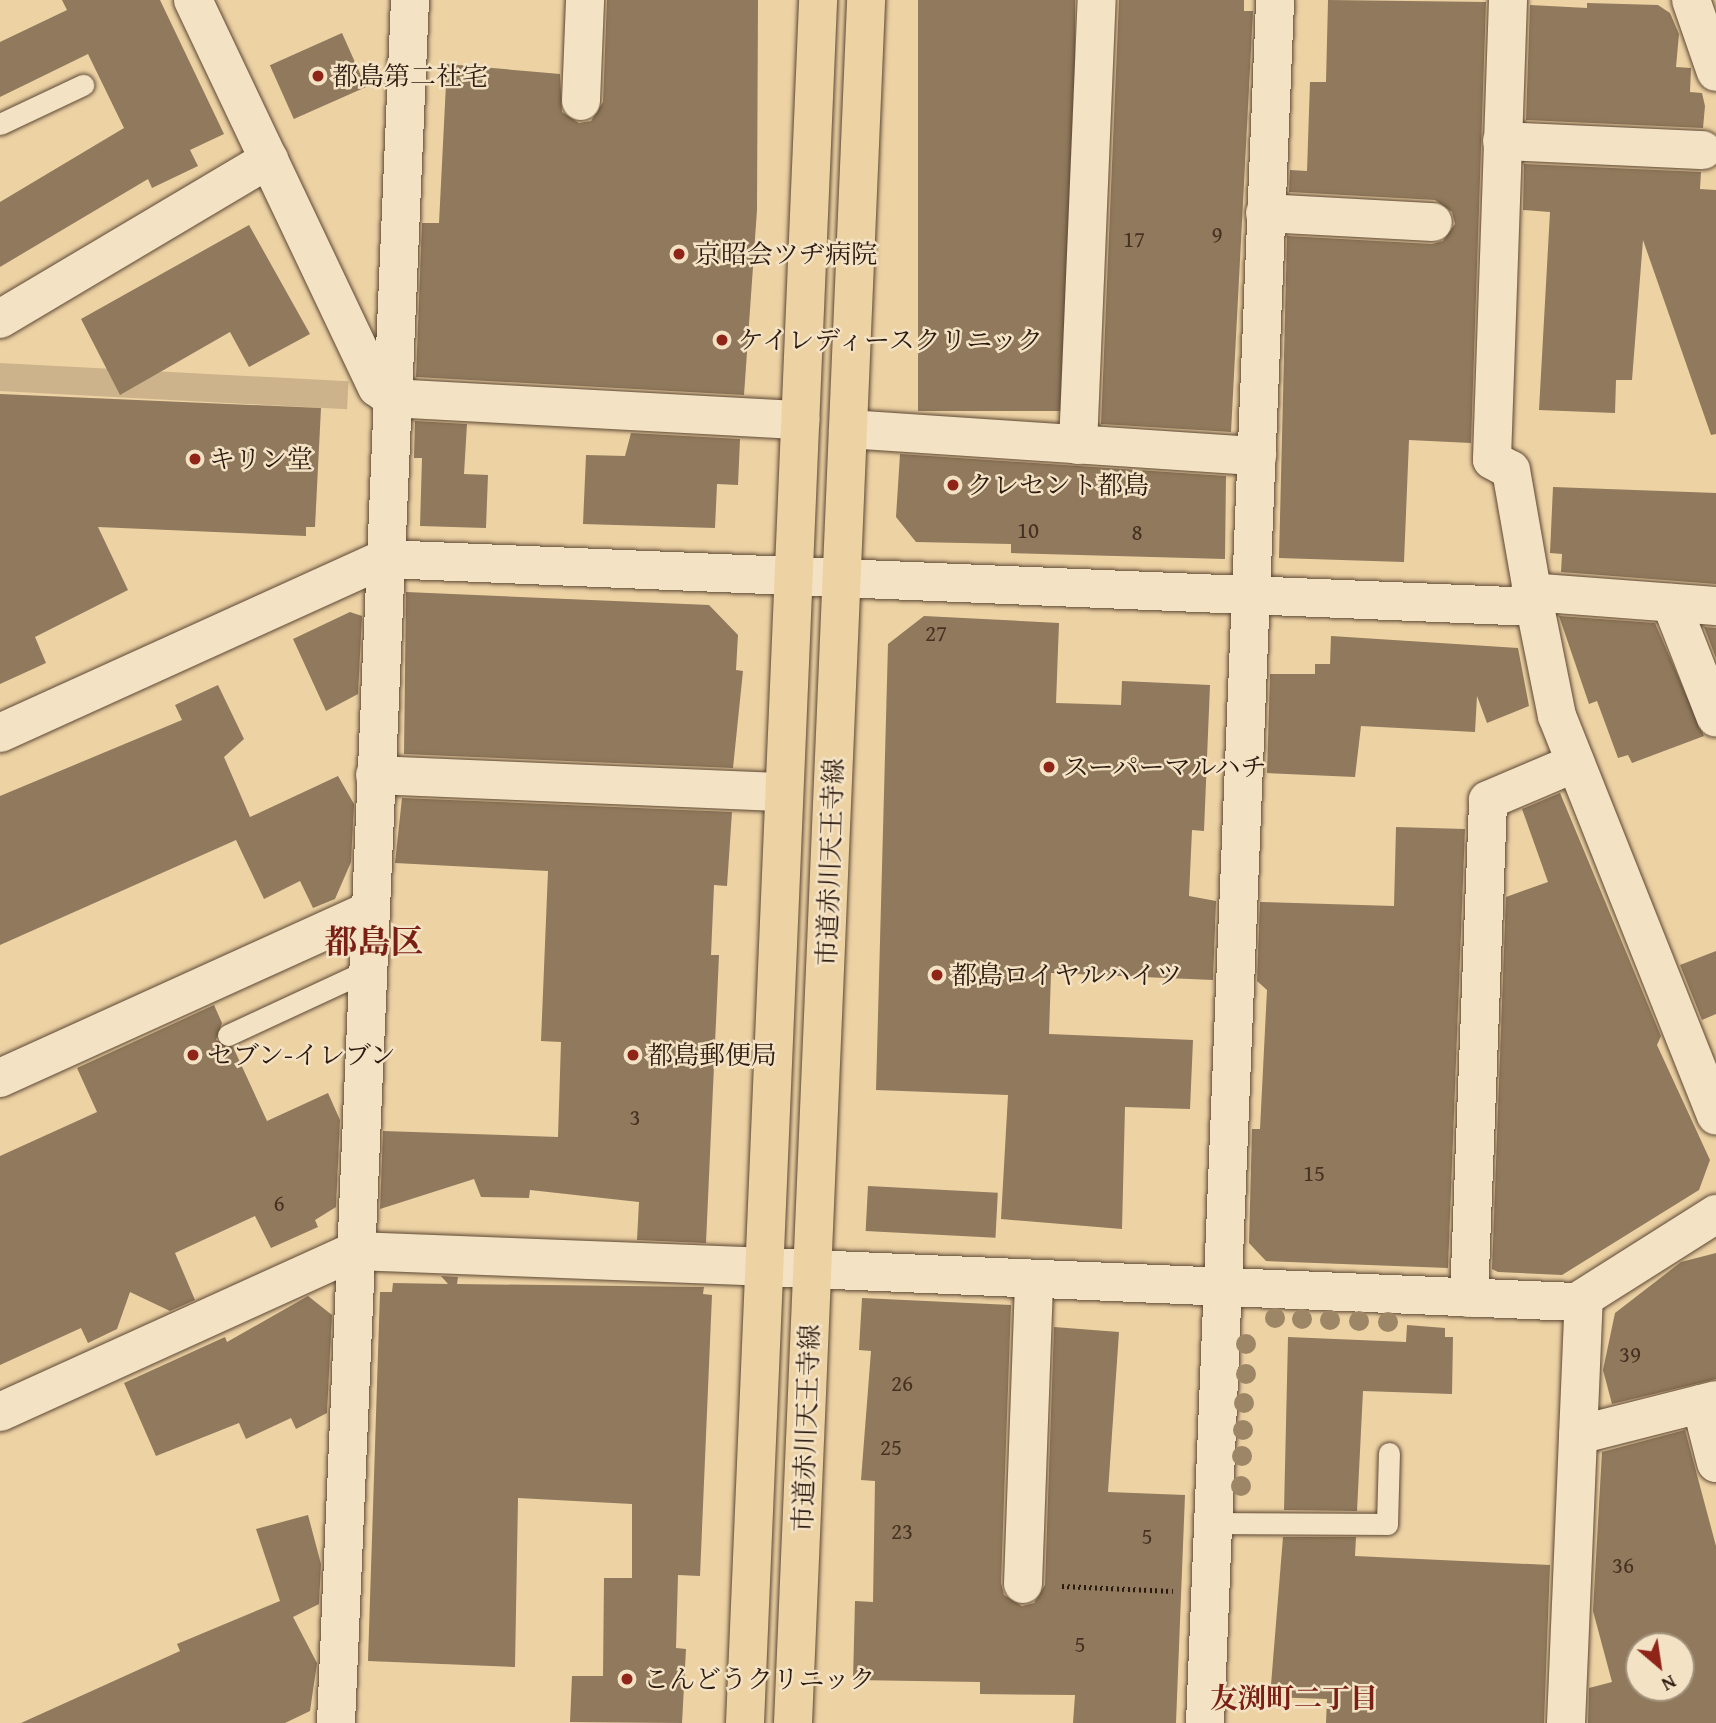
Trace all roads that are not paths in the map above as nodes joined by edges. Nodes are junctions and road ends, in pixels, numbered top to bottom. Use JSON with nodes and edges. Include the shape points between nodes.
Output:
{"nodes":[{"id":1,"x":193,"y":0,"type":"edge"},
{"id":2,"x":410,"y":0,"type":"edge"},
{"id":3,"x":585,"y":0,"type":"edge"},
{"id":4,"x":818,"y":0,"type":"edge"},
{"id":5,"x":866,"y":0,"type":"edge"},
{"id":6,"x":1097,"y":0,"type":"edge"},
{"id":7,"x":1275,"y":0,"type":"edge"},
{"id":8,"x":1508,"y":0,"type":"edge"},
{"id":9,"x":1690,"y":0,"type":"edge"},
{"id":10,"x":1716,"y":72,"type":"edge"},
{"id":11,"x":83,"y":85,"type":"dead end"},
{"id":12,"x":582,"y":101,"type":"dead end"},
{"id":13,"x":0,"y":124,"type":"edge"},
{"id":14,"x":1502,"y":141,"type":"junction"},
{"id":15,"x":1703,"y":150,"type":"dead end"},
{"id":16,"x":268,"y":159,"type":"junction"},
{"id":17,"x":1265,"y":213,"type":"junction"},
{"id":18,"x":1433,"y":222,"type":"dead end"},
{"id":19,"x":0,"y":318,"type":"edge"},
{"id":20,"x":391,"y":398,"type":"junction"},
{"id":21,"x":800,"y":420,"type":"junction"},
{"id":22,"x":848,"y":429,"type":"junction"},
{"id":23,"x":1078,"y":444,"type":"junction"},
{"id":24,"x":1257,"y":456,"type":"junction"},
{"id":25,"x":384,"y":559,"type":"junction"},
{"id":26,"x":793,"y":576,"type":"junction"},
{"id":27,"x":843,"y":578,"type":"junction"},
{"id":28,"x":1251,"y":595,"type":"junction"},
{"id":29,"x":1532,"y":600,"type":"junction"},
{"id":30,"x":1671,"y":603,"type":"junction"},
{"id":31,"x":1716,"y":606,"type":"edge"},
{"id":32,"x":1716,"y":718,"type":"edge"},
{"id":33,"x":0,"y":733,"type":"edge"},
{"id":34,"x":1576,"y":763,"type":"junction"},
{"id":35,"x":375,"y":775,"type":"junction"},
{"id":36,"x":784,"y":792,"type":"junction"},
{"id":37,"x":369,"y":911,"type":"junction"},
{"id":38,"x":366,"y":971,"type":"junction"},
{"id":39,"x":228,"y":1035,"type":"dead end"},
{"id":40,"x":0,"y":1078,"type":"edge"},
{"id":41,"x":1716,"y":1115,"type":"edge"},
{"id":42,"x":1716,"y":1214,"type":"edge"},
{"id":43,"x":355,"y":1251,"type":"junction"},
{"id":44,"x":764,"y":1267,"type":"junction"},
{"id":45,"x":812,"y":1270,"type":"junction"},
{"id":46,"x":1034,"y":1279,"type":"junction"},
{"id":47,"x":1223,"y":1287,"type":"junction"},
{"id":48,"x":1469,"y":1298,"type":"junction"},
{"id":49,"x":1584,"y":1301,"type":"junction"},
{"id":50,"x":1708,"y":1402,"type":"edge"},
{"id":51,"x":0,"y":1412,"type":"edge"},
{"id":52,"x":1578,"y":1435,"type":"junction"},
{"id":53,"x":1389,"y":1453,"type":"dead end"},
{"id":54,"x":1716,"y":1463,"type":"edge"},
{"id":55,"x":1213,"y":1523,"type":"junction"},
{"id":56,"x":1023,"y":1584,"type":"road end"},
{"id":57,"x":336,"y":1723,"type":"edge"},
{"id":58,"x":745,"y":1723,"type":"edge"},
{"id":59,"x":793,"y":1723,"type":"edge"},
{"id":60,"x":1205,"y":1723,"type":"edge"},
{"id":61,"x":1566,"y":1723,"type":"edge"}],
"edges":[{"from":1,"to":16,"type":"street"},
{"from":2,"to":20,"type":"street"},
{"from":3,"to":12,"type":"street"},
{"from":4,"to":21,"type":"main road","name":"市道赤川天王寺線"},
{"from":5,"to":22,"type":"main road","name":"市道赤川天王寺線"},
{"from":6,"to":23,"type":"street"},
{"from":7,"to":17,"type":"street"},
{"from":8,"to":14,"type":"street"},
{"from":9,"to":10,"type":"street"},
{"from":11,"to":13,"type":"lane"},
{"from":14,"to":15,"type":"street"},
{"from":14,"to":29,"type":"street","via":[[1492,460],[1511,470]]},
{"from":16,"to":19,"type":"street"},
{"from":16,"to":20,"type":"street","via":[[377,387]]},
{"from":17,"to":18,"type":"street"},
{"from":17,"to":24,"type":"street"},
{"from":20,"to":21,"type":"street"},
{"from":20,"to":25,"type":"street"},
{"from":21,"to":26,"type":"main road","name":"市道赤川天王寺線"},
{"from":22,"to":23,"type":"street"},
{"from":22,"to":27,"type":"main road","name":"市道赤川天王寺線"},
{"from":23,"to":24,"type":"street"},
{"from":24,"to":28,"type":"street"},
{"from":25,"to":26,"type":"street"},
{"from":25,"to":33,"type":"street"},
{"from":25,"to":35,"type":"street"},
{"from":26,"to":27,"type":"street"},
{"from":26,"to":36,"type":"main road","name":"市道赤川天王寺線"},
{"from":27,"to":28,"type":"street"},
{"from":27,"to":45,"type":"main road","name":"市道赤川天王寺線"},
{"from":28,"to":29,"type":"street"},
{"from":28,"to":47,"type":"street"},
{"from":29,"to":30,"type":"street"},
{"from":29,"to":34,"type":"street","via":[[1548,683]]},
{"from":30,"to":31,"type":"street"},
{"from":30,"to":32,"type":"street"},
{"from":34,"to":41,"type":"street"},
{"from":34,"to":48,"type":"street","via":[[1488,800]]},
{"from":35,"to":36,"type":"street"},
{"from":35,"to":37,"type":"street"},
{"from":36,"to":44,"type":"main road","name":"市道赤川天王寺線"},
{"from":37,"to":38,"type":"street"},
{"from":37,"to":40,"type":"street"},
{"from":38,"to":39,"type":"lane"},
{"from":38,"to":43,"type":"street"},
{"from":42,"to":49,"type":"street"},
{"from":43,"to":44,"type":"street"},
{"from":43,"to":51,"type":"street"},
{"from":43,"to":57,"type":"street"},
{"from":44,"to":45,"type":"street"},
{"from":44,"to":58,"type":"main road","name":"市道赤川天王寺線"},
{"from":45,"to":46,"type":"street"},
{"from":45,"to":59,"type":"main road","name":"市道赤川天王寺線"},
{"from":46,"to":47,"type":"street"},
{"from":46,"to":56,"type":"street"},
{"from":47,"to":48,"type":"street"},
{"from":47,"to":55,"type":"street"},
{"from":48,"to":49,"type":"street"},
{"from":49,"to":52,"type":"street"},
{"from":50,"to":52,"type":"street"},
{"from":50,"to":54,"type":"street"},
{"from":52,"to":61,"type":"street"},
{"from":53,"to":55,"type":"lane","via":[[1387,1524]]},
{"from":55,"to":60,"type":"street"}]}
